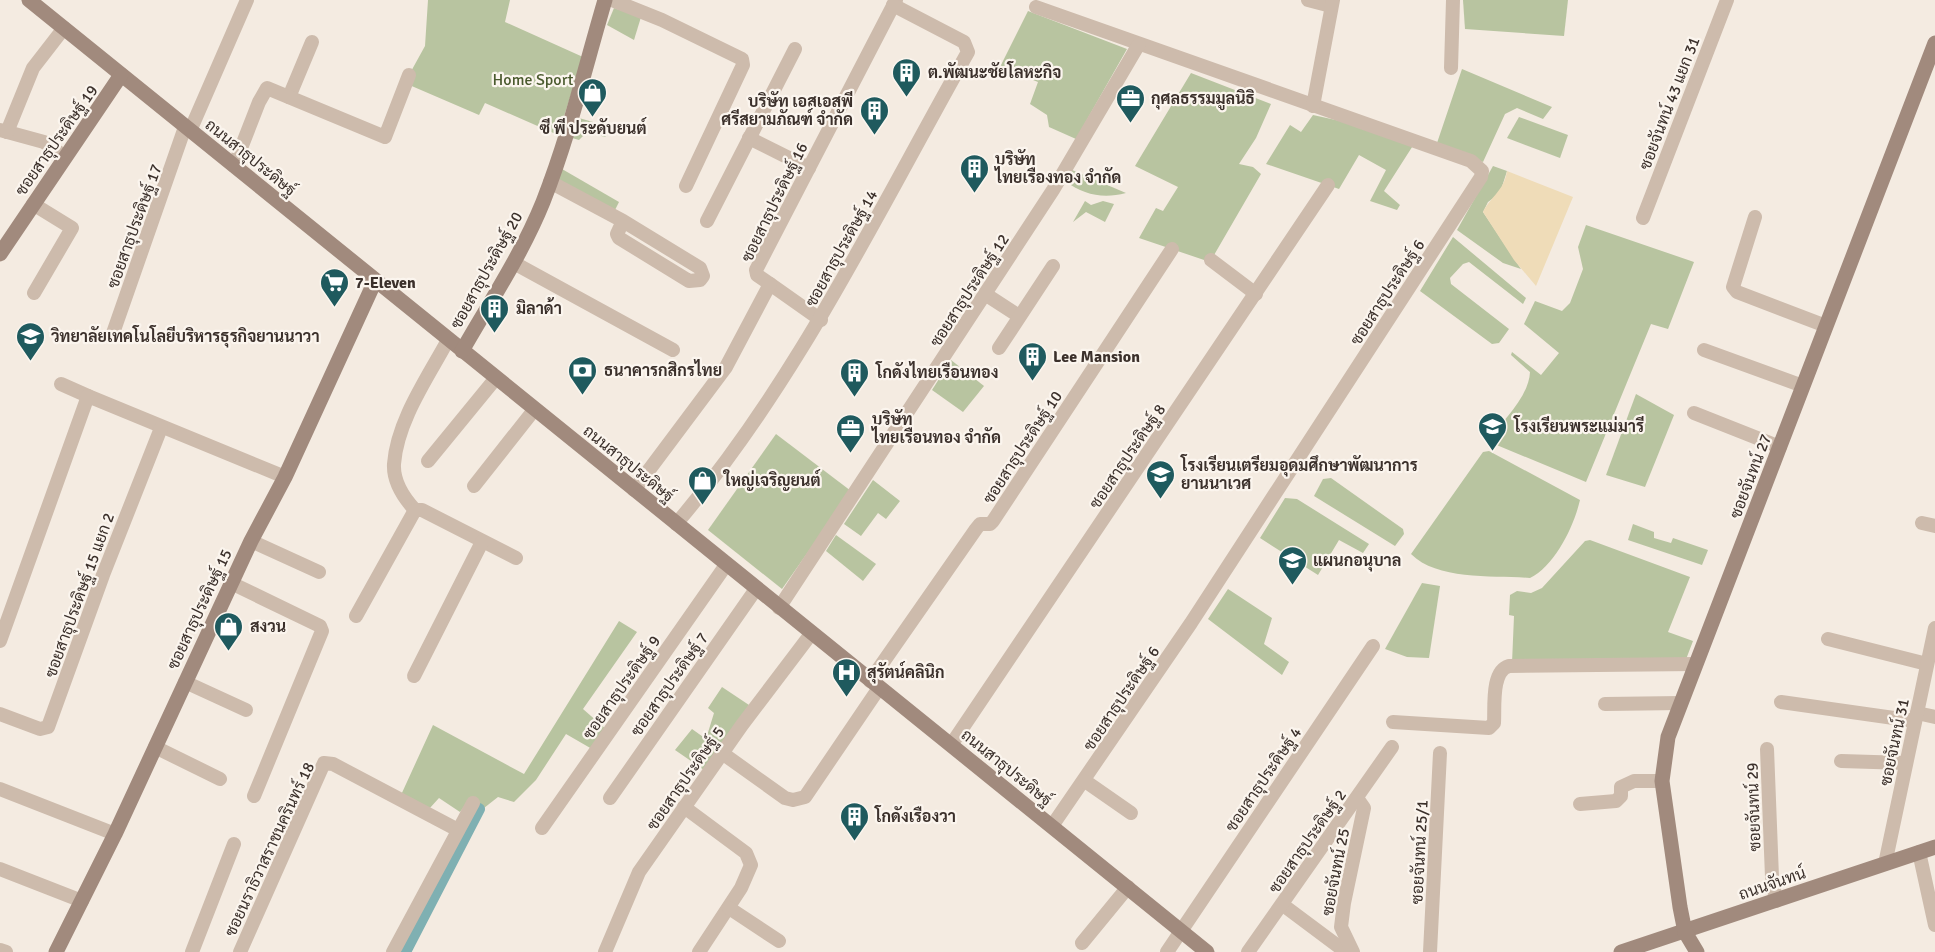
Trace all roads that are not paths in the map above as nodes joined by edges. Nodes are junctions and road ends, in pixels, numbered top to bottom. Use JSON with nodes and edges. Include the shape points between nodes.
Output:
{"nodes":[{"id":1,"x":29,"y":0,"type":"edge"},
{"id":2,"x":247,"y":0,"type":"edge"},
{"id":3,"x":604,"y":0,"type":"edge"},
{"id":4,"x":612,"y":0,"type":"edge"},
{"id":5,"x":1308,"y":0,"type":"edge"},
{"id":6,"x":1453,"y":0,"type":"edge"},
{"id":7,"x":1727,"y":0,"type":"edge"},
{"id":8,"x":895,"y":2,"type":"edge"},
{"id":9,"x":1332,"y":3,"type":"edge"},
{"id":10,"x":1036,"y":7,"type":"dead end"},
{"id":11,"x":64,"y":28,"type":"junction"},
{"id":12,"x":312,"y":42,"type":"dead end"},
{"id":13,"x":1935,"y":43,"type":"edge"},
{"id":14,"x":1138,"y":44,"type":"junction"},
{"id":15,"x":795,"y":49,"type":"dead end"},
{"id":16,"x":1451,"y":68,"type":"dead end"},
{"id":17,"x":121,"y":75,"type":"junction"},
{"id":18,"x":409,"y":75,"type":"dead end"},
{"id":19,"x":289,"y":97,"type":"junction"},
{"id":20,"x":1313,"y":106,"type":"junction"},
{"id":21,"x":188,"y":129,"type":"junction"},
{"id":22,"x":3,"y":131,"type":"edge"},
{"id":23,"x":750,"y":138,"type":"junction"},
{"id":24,"x":65,"y":157,"type":"junction"},
{"id":25,"x":234,"y":166,"type":"junction"},
{"id":26,"x":809,"y":168,"type":"junction"},
{"id":27,"x":550,"y":182,"type":"junction"},
{"id":28,"x":1328,"y":185,"type":"dead end"},
{"id":29,"x":686,"y":186,"type":"dead end"},
{"id":30,"x":33,"y":204,"type":"junction"},
{"id":31,"x":1755,"y":217,"type":"dead end"},
{"id":32,"x":1643,"y":218,"type":"dead end"},
{"id":33,"x":623,"y":221,"type":"junction"},
{"id":34,"x":707,"y":221,"type":"dead end"},
{"id":35,"x":1172,"y":249,"type":"dead end"},
{"id":36,"x":0,"y":254,"type":"edge"},
{"id":37,"x":1211,"y":260,"type":"dead end"},
{"id":38,"x":514,"y":263,"type":"junction"},
{"id":39,"x":1053,"y":266,"type":"dead end"},
{"id":40,"x":375,"y":280,"type":"junction"},
{"id":41,"x":770,"y":284,"type":"junction"},
{"id":42,"x":34,"y":293,"type":"dead end"},
{"id":43,"x":985,"y":294,"type":"junction"},
{"id":44,"x":1256,"y":294,"type":"junction"},
{"id":45,"x":1019,"y":316,"type":"junction"},
{"id":46,"x":821,"y":320,"type":"junction"},
{"id":47,"x":1826,"y":326,"type":"junction"},
{"id":48,"x":112,"y":336,"type":"dead end"},
{"id":49,"x":448,"y":340,"type":"junction"},
{"id":50,"x":999,"y":348,"type":"dead end"},
{"id":51,"x":673,"y":350,"type":"dead end"},
{"id":52,"x":1704,"y":350,"type":"dead end"},
{"id":53,"x":462,"y":351,"type":"junction"},
{"id":54,"x":496,"y":378,"type":"junction"},
{"id":55,"x":62,"y":384,"type":"dead end"},
{"id":56,"x":1803,"y":386,"type":"junction"},
{"id":57,"x":88,"y":396,"type":"junction"},
{"id":58,"x":534,"y":410,"type":"junction"},
{"id":59,"x":1694,"y":413,"type":"dead end"},
{"id":60,"x":161,"y":428,"type":"junction"},
{"id":61,"x":1780,"y":447,"type":"junction"},
{"id":62,"x":428,"y":461,"type":"dead end"},
{"id":63,"x":285,"y":477,"type":"junction"},
{"id":64,"x":474,"y":486,"type":"dead end"},
{"id":65,"x":634,"y":490,"type":"junction"},
{"id":66,"x":415,"y":510,"type":"junction"},
{"id":67,"x":676,"y":524,"type":"junction"},
{"id":68,"x":251,"y":541,"type":"junction"},
{"id":69,"x":482,"y":542,"type":"junction"},
{"id":70,"x":516,"y":558,"type":"dead end"},
{"id":71,"x":726,"y":565,"type":"junction"},
{"id":72,"x":320,"y":572,"type":"dead end"},
{"id":73,"x":231,"y":583,"type":"junction"},
{"id":74,"x":756,"y":588,"type":"junction"},
{"id":75,"x":779,"y":608,"type":"junction"},
{"id":76,"x":356,"y":616,"type":"dead end"},
{"id":77,"x":811,"y":634,"type":"junction"},
{"id":78,"x":1934,"y":636,"type":"edge"},
{"id":79,"x":1828,"y":639,"type":"dead end"},
{"id":80,"x":0,"y":642,"type":"edge"},
{"id":81,"x":1373,"y":646,"type":"dead end"},
{"id":82,"x":1695,"y":664,"type":"junction"},
{"id":83,"x":1927,"y":664,"type":"junction"},
{"id":84,"x":414,"y":676,"type":"dead end"},
{"id":85,"x":185,"y":682,"type":"junction"},
{"id":86,"x":875,"y":685,"type":"junction"},
{"id":87,"x":1781,"y":702,"type":"dead end"},
{"id":88,"x":1681,"y":703,"type":"junction"},
{"id":89,"x":1605,"y":704,"type":"dead end"},
{"id":90,"x":246,"y":710,"type":"dead end"},
{"id":91,"x":0,"y":714,"type":"edge"},
{"id":92,"x":1916,"y":717,"type":"junction"},
{"id":93,"x":1935,"y":717,"type":"edge"},
{"id":94,"x":1393,"y":722,"type":"dead end"},
{"id":95,"x":951,"y":745,"type":"junction"},
{"id":96,"x":155,"y":747,"type":"junction"},
{"id":97,"x":1392,"y":747,"type":"dead end"},
{"id":98,"x":1767,"y":749,"type":"dead end"},
{"id":99,"x":722,"y":753,"type":"junction"},
{"id":100,"x":1440,"y":753,"type":"dead end"},
{"id":101,"x":1841,"y":761,"type":"dead end"},
{"id":102,"x":1906,"y":763,"type":"junction"},
{"id":103,"x":220,"y":779,"type":"dead end"},
{"id":104,"x":1085,"y":781,"type":"junction"},
{"id":105,"x":1662,"y":781,"type":"junction"},
{"id":106,"x":0,"y":789,"type":"edge"},
{"id":107,"x":254,"y":796,"type":"dead end"},
{"id":108,"x":610,"y":798,"type":"dead end"},
{"id":109,"x":1357,"y":798,"type":"junction"},
{"id":110,"x":473,"y":802,"type":"dead end"},
{"id":111,"x":1580,"y":804,"type":"dead end"},
{"id":112,"x":684,"y":807,"type":"junction"},
{"id":113,"x":1131,"y":813,"type":"dead end"},
{"id":114,"x":1052,"y":826,"type":"junction"},
{"id":115,"x":542,"y":828,"type":"dead end"},
{"id":116,"x":458,"y":830,"type":"junction"},
{"id":117,"x":115,"y":834,"type":"junction"},
{"id":118,"x":234,"y":844,"type":"dead end"},
{"id":119,"x":1935,"y":847,"type":"edge"},
{"id":120,"x":1919,"y":852,"type":"junction"},
{"id":121,"x":1885,"y":864,"type":"junction"},
{"id":122,"x":0,"y":869,"type":"edge"},
{"id":123,"x":1128,"y":887,"type":"junction"},
{"id":124,"x":1776,"y":901,"type":"junction"},
{"id":125,"x":82,"y":902,"type":"junction"},
{"id":126,"x":1283,"y":905,"type":"junction"},
{"id":127,"x":729,"y":908,"type":"junction"},
{"id":128,"x":1935,"y":925,"type":"edge"},
{"id":129,"x":1181,"y":931,"type":"junction"},
{"id":130,"x":1685,"y":932,"type":"junction"},
{"id":131,"x":779,"y":941,"type":"dead end"},
{"id":132,"x":1082,"y":943,"type":"dead end"},
{"id":133,"x":702,"y":948,"type":"edge"},
{"id":134,"x":0,"y":950,"type":"edge"},
{"id":135,"x":6,"y":952,"type":"edge"},
{"id":136,"x":56,"y":952,"type":"edge"},
{"id":137,"x":192,"y":952,"type":"edge"},
{"id":138,"x":240,"y":952,"type":"edge"},
{"id":139,"x":393,"y":952,"type":"edge"},
{"id":140,"x":605,"y":952,"type":"edge"},
{"id":141,"x":717,"y":952,"type":"edge"},
{"id":142,"x":1167,"y":952,"type":"edge"},
{"id":143,"x":1207,"y":952,"type":"edge"},
{"id":144,"x":1248,"y":952,"type":"edge"},
{"id":145,"x":1346,"y":952,"type":"edge"},
{"id":146,"x":1353,"y":952,"type":"edge"},
{"id":147,"x":1430,"y":952,"type":"edge"},
{"id":148,"x":1621,"y":952,"type":"edge"},
{"id":149,"x":1697,"y":952,"type":"edge"}],
"edges":[{"from":1,"to":11,"type":"street","name":"ถนนสาธุประดิษฐ์"},
{"from":2,"to":21,"type":"street","name":"ซอยสาธุประดิษฐ์ 17"},
{"from":3,"to":27,"type":"street","name":"ซอยสาธุประดิษฐ์ 20","via":[[583,82]]},
{"from":4,"to":29,"type":"street","via":[[742,59]]},
{"from":5,"to":9,"type":"street"},
{"from":6,"to":16,"type":"street"},
{"from":7,"to":32,"type":"street","name":"ซอยจันทน์ 43 แยก 31"},
{"from":8,"to":26,"type":"street","name":"ซอยสาธุประดิษฐ์ 16"},
{"from":8,"to":46,"type":"street","name":"ซอยสาธุประดิษฐ์ 14","via":[[964,42],[968,52]]},
{"from":9,"to":20,"type":"street"},
{"from":10,"to":14,"type":"street","name":"ซอยสาธุประดิษฐ์ 6"},
{"from":11,"to":17,"type":"street","name":"ถนนสาธุประดิษฐ์"},
{"from":11,"to":22,"type":"street","via":[[33,68]]},
{"from":12,"to":19,"type":"street"},
{"from":13,"to":47,"type":"street","name":"ซอยจันทน์ 27"},
{"from":14,"to":20,"type":"street","name":"ซอยสาธุประดิษฐ์ 6"},
{"from":14,"to":43,"type":"street","name":"ซอยสาธุประดิษฐ์ 12","via":[[1058,183]]},
{"from":15,"to":23,"type":"street"},
{"from":17,"to":21,"type":"street","name":"ถนนสาธุประดิษฐ์"},
{"from":17,"to":24,"type":"street","name":"ซอยสาธุประดิษฐ์ 19"},
{"from":18,"to":19,"type":"street","via":[[385,137]]},
{"from":19,"to":25,"type":"street","via":[[267,88]]},
{"from":20,"to":104,"type":"street","name":"ซอยสาธุประดิษฐ์ 6","via":[[1471,161],[1480,167],[1481,177]]},
{"from":21,"to":25,"type":"street","name":"ถนนสาธุประดิษฐ์"},
{"from":21,"to":48,"type":"street","name":"ซอยสาธุประดิษฐ์ 17"},
{"from":22,"to":24,"type":"street","via":[[44,142]]},
{"from":23,"to":26,"type":"street"},
{"from":23,"to":34,"type":"street"},
{"from":24,"to":30,"type":"street","name":"ซอยสาธุประดิษฐ์ 19"},
{"from":25,"to":40,"type":"street","name":"ถนนสาธุประดิษฐ์"},
{"from":26,"to":41,"type":"street","name":"ซอยสาธุประดิษฐ์ 16","via":[[756,270]]},
{"from":27,"to":33,"type":"street"},
{"from":27,"to":38,"type":"street","name":"ซอยสาธุประดิษฐ์ 20"},
{"from":28,"to":44,"type":"street","name":"ซอยสาธุประดิษฐ์ 8"},
{"from":30,"to":36,"type":"street","name":"ซอยสาธุประดิษฐ์ 19"},
{"from":30,"to":42,"type":"street","via":[[72,228]]},
{"from":31,"to":47,"type":"street","via":[[1732,287]]},
{"from":33,"to":33,"type":"street","via":[[700,268],[703,276],[689,281],[619,238]]},
{"from":35,"to":86,"type":"street","name":"ซอยสาธุประดิษฐ์ 10","via":[[993,521],[976,529]]},
{"from":37,"to":44,"type":"street"},
{"from":38,"to":51,"type":"street"},
{"from":38,"to":53,"type":"street","name":"ซอยสาธุประดิษฐ์ 20"},
{"from":39,"to":45,"type":"street"},
{"from":40,"to":49,"type":"street","name":"ถนนสาธุประดิษฐ์"},
{"from":40,"to":63,"type":"street","name":"ซอยสาธุประดิษฐ์ 15"},
{"from":41,"to":46,"type":"street"},
{"from":41,"to":65,"type":"street","via":[[725,368]]},
{"from":43,"to":45,"type":"street"},
{"from":43,"to":75,"type":"street","name":"ซอยสาธุประดิษฐ์ 12"},
{"from":44,"to":95,"type":"street","name":"ซอยสาธุประดิษฐ์ 8"},
{"from":45,"to":50,"type":"street"},
{"from":46,"to":67,"type":"street","name":"ซอยสาธุประดิษฐ์ 14","via":[[768,400]]},
{"from":47,"to":56,"type":"street","name":"ซอยจันทน์ 27"},
{"from":49,"to":53,"type":"street","name":"ถนนสาธุประดิษฐ์"},
{"from":49,"to":66,"type":"street","via":[[404,427],[394,465],[400,489]]},
{"from":52,"to":56,"type":"street"},
{"from":53,"to":54,"type":"street","name":"ถนนสาธุประดิษฐ์"},
{"from":54,"to":58,"type":"street","name":"ถนนสาธุประดิษฐ์"},
{"from":54,"to":62,"type":"street"},
{"from":55,"to":57,"type":"street"},
{"from":56,"to":61,"type":"street","name":"ซอยจันทน์ 27"},
{"from":57,"to":60,"type":"street"},
{"from":57,"to":80,"type":"street"},
{"from":58,"to":64,"type":"street"},
{"from":58,"to":65,"type":"street","name":"ถนนสาธุประดิษฐ์"},
{"from":59,"to":61,"type":"street"},
{"from":60,"to":63,"type":"street"},
{"from":60,"to":91,"type":"street","name":"ซอยสาธุประดิษฐ์ 15 แยก 2","via":[[48,727],[40,729]]},
{"from":61,"to":82,"type":"street","name":"ซอยจันทน์ 27"},
{"from":63,"to":68,"type":"street","name":"ซอยสาธุประดิษฐ์ 15"},
{"from":65,"to":67,"type":"street","name":"ถนนสาธุประดิษฐ์"},
{"from":66,"to":69,"type":"street","via":[[422,510]]},
{"from":66,"to":76,"type":"street"},
{"from":67,"to":71,"type":"street","name":"ถนนสาธุประดิษฐ์"},
{"from":68,"to":72,"type":"street"},
{"from":68,"to":73,"type":"street","name":"ซอยสาธุประดิษฐ์ 15"},
{"from":69,"to":70,"type":"street"},
{"from":69,"to":84,"type":"street"},
{"from":71,"to":74,"type":"street","name":"ถนนสาธุประดิษฐ์"},
{"from":71,"to":115,"type":"street","name":"ซอยสาธุประดิษฐ์ 9"},
{"from":73,"to":85,"type":"street","name":"ซอยสาธุประดิษฐ์ 15"},
{"from":73,"to":107,"type":"street","via":[[320,626],[322,631]]},
{"from":74,"to":75,"type":"street","name":"ถนนสาธุประดิษฐ์"},
{"from":74,"to":108,"type":"street","name":"ซอยสาธุประดิษฐ์ 7"},
{"from":75,"to":77,"type":"street","name":"ถนนสาธุประดิษฐ์"},
{"from":77,"to":86,"type":"street","name":"ถนนสาธุประดิษฐ์"},
{"from":77,"to":99,"type":"street","name":"ซอยสาธุประดิษฐ์ 5"},
{"from":78,"to":83,"type":"street","name":"ซอยจันทน์ 31"},
{"from":79,"to":83,"type":"street"},
{"from":81,"to":129,"type":"street","name":"ซอยสาธุประดิษฐ์ 4"},
{"from":82,"to":88,"type":"street","name":"ซอยจันทน์ 27"},
{"from":82,"to":94,"type":"street","via":[[1509,666],[1498,675],[1494,723],[1490,728]]},
{"from":83,"to":92,"type":"street","name":"ซอยจันทน์ 31"},
{"from":85,"to":90,"type":"street"},
{"from":85,"to":96,"type":"street","name":"ซอยสาธุประดิษฐ์ 15"},
{"from":86,"to":95,"type":"street","name":"ถนนสาธุประดิษฐ์"},
{"from":86,"to":99,"type":"street","name":"ซอยสาธุประดิษฐ์ 10","via":[[800,800],[785,798]]},
{"from":87,"to":92,"type":"street"},
{"from":88,"to":89,"type":"street"},
{"from":88,"to":105,"type":"street","name":"ซอยจันทน์ 27","via":[[1668,737]]},
{"from":92,"to":93,"type":"street"},
{"from":92,"to":102,"type":"street","name":"ซอยจันทน์ 31"},
{"from":95,"to":114,"type":"street","name":"ถนนสาธุประดิษฐ์"},
{"from":96,"to":103,"type":"street"},
{"from":96,"to":117,"type":"street","name":"ซอยสาธุประดิษฐ์ 15"},
{"from":97,"to":109,"type":"street","name":"ซอยสาธุประดิษฐ์ 2"},
{"from":98,"to":124,"type":"street","name":"ซอยจันทน์ 29"},
{"from":99,"to":112,"type":"street","name":"ซอยสาธุประดิษฐ์ 5"},
{"from":100,"to":147,"type":"street","name":"ซอยจันทน์ 25/1"},
{"from":101,"to":102,"type":"street"},
{"from":102,"to":121,"type":"street","name":"ซอยจันทน์ 31"},
{"from":104,"to":113,"type":"street"},
{"from":104,"to":114,"type":"street","name":"ซอยสาธุประดิษฐ์ 6"},
{"from":105,"to":111,"type":"street","via":[[1629,782],[1621,787],[1621,796],[1616,801]]},
{"from":105,"to":130,"type":"street","name":"ซอยจันทน์ 27"},
{"from":106,"to":117,"type":"street"},
{"from":109,"to":126,"type":"street","name":"ซอยสาธุประดิษฐ์ 2"},
{"from":109,"to":146,"type":"street","name":"ซอยจันทน์ 25","via":[[1364,808],[1341,927]]},
{"from":110,"to":116,"type":"street"},
{"from":112,"to":127,"type":"street","via":[[749,856],[750,871]]},
{"from":112,"to":140,"type":"street","name":"ซอยสาธุประดิษฐ์ 5","via":[[634,880]]},
{"from":114,"to":123,"type":"street","name":"ถนนสาธุประดิษฐ์"},
{"from":116,"to":138,"type":"street","name":"ซอยนราธิวาสราชนครินทร์ 18","via":[[333,764],[324,764]]},
{"from":116,"to":139,"type":"street"},
{"from":117,"to":125,"type":"street","name":"ซอยสาธุประดิษฐ์ 15"},
{"from":118,"to":137,"type":"street"},
{"from":119,"to":120,"type":"street","name":"ถนนจันทน์"},
{"from":120,"to":121,"type":"street","name":"ถนนจันทน์"},
{"from":120,"to":128,"type":"street"},
{"from":121,"to":124,"type":"street","name":"ถนนจันทน์"},
{"from":122,"to":125,"type":"street"},
{"from":123,"to":129,"type":"street","name":"ถนนสาธุประดิษฐ์"},
{"from":123,"to":132,"type":"street"},
{"from":124,"to":130,"type":"street","name":"ถนนจันทน์"},
{"from":125,"to":136,"type":"street","name":"ซอยสาธุประดิษฐ์ 15"},
{"from":126,"to":144,"type":"street","name":"ซอยสาธุประดิษฐ์ 2"},
{"from":126,"to":145,"type":"street"},
{"from":127,"to":131,"type":"street"},
{"from":127,"to":133,"type":"street"},
{"from":129,"to":142,"type":"street","name":"ซอยสาธุประดิษฐ์ 4"},
{"from":129,"to":143,"type":"street","name":"ถนนสาธุประดิษฐ์"},
{"from":130,"to":148,"type":"street","name":"ถนนจันทน์"},
{"from":130,"to":149,"type":"street"},
{"from":133,"to":141,"type":"street"},
{"from":134,"to":135,"type":"street"}]}
